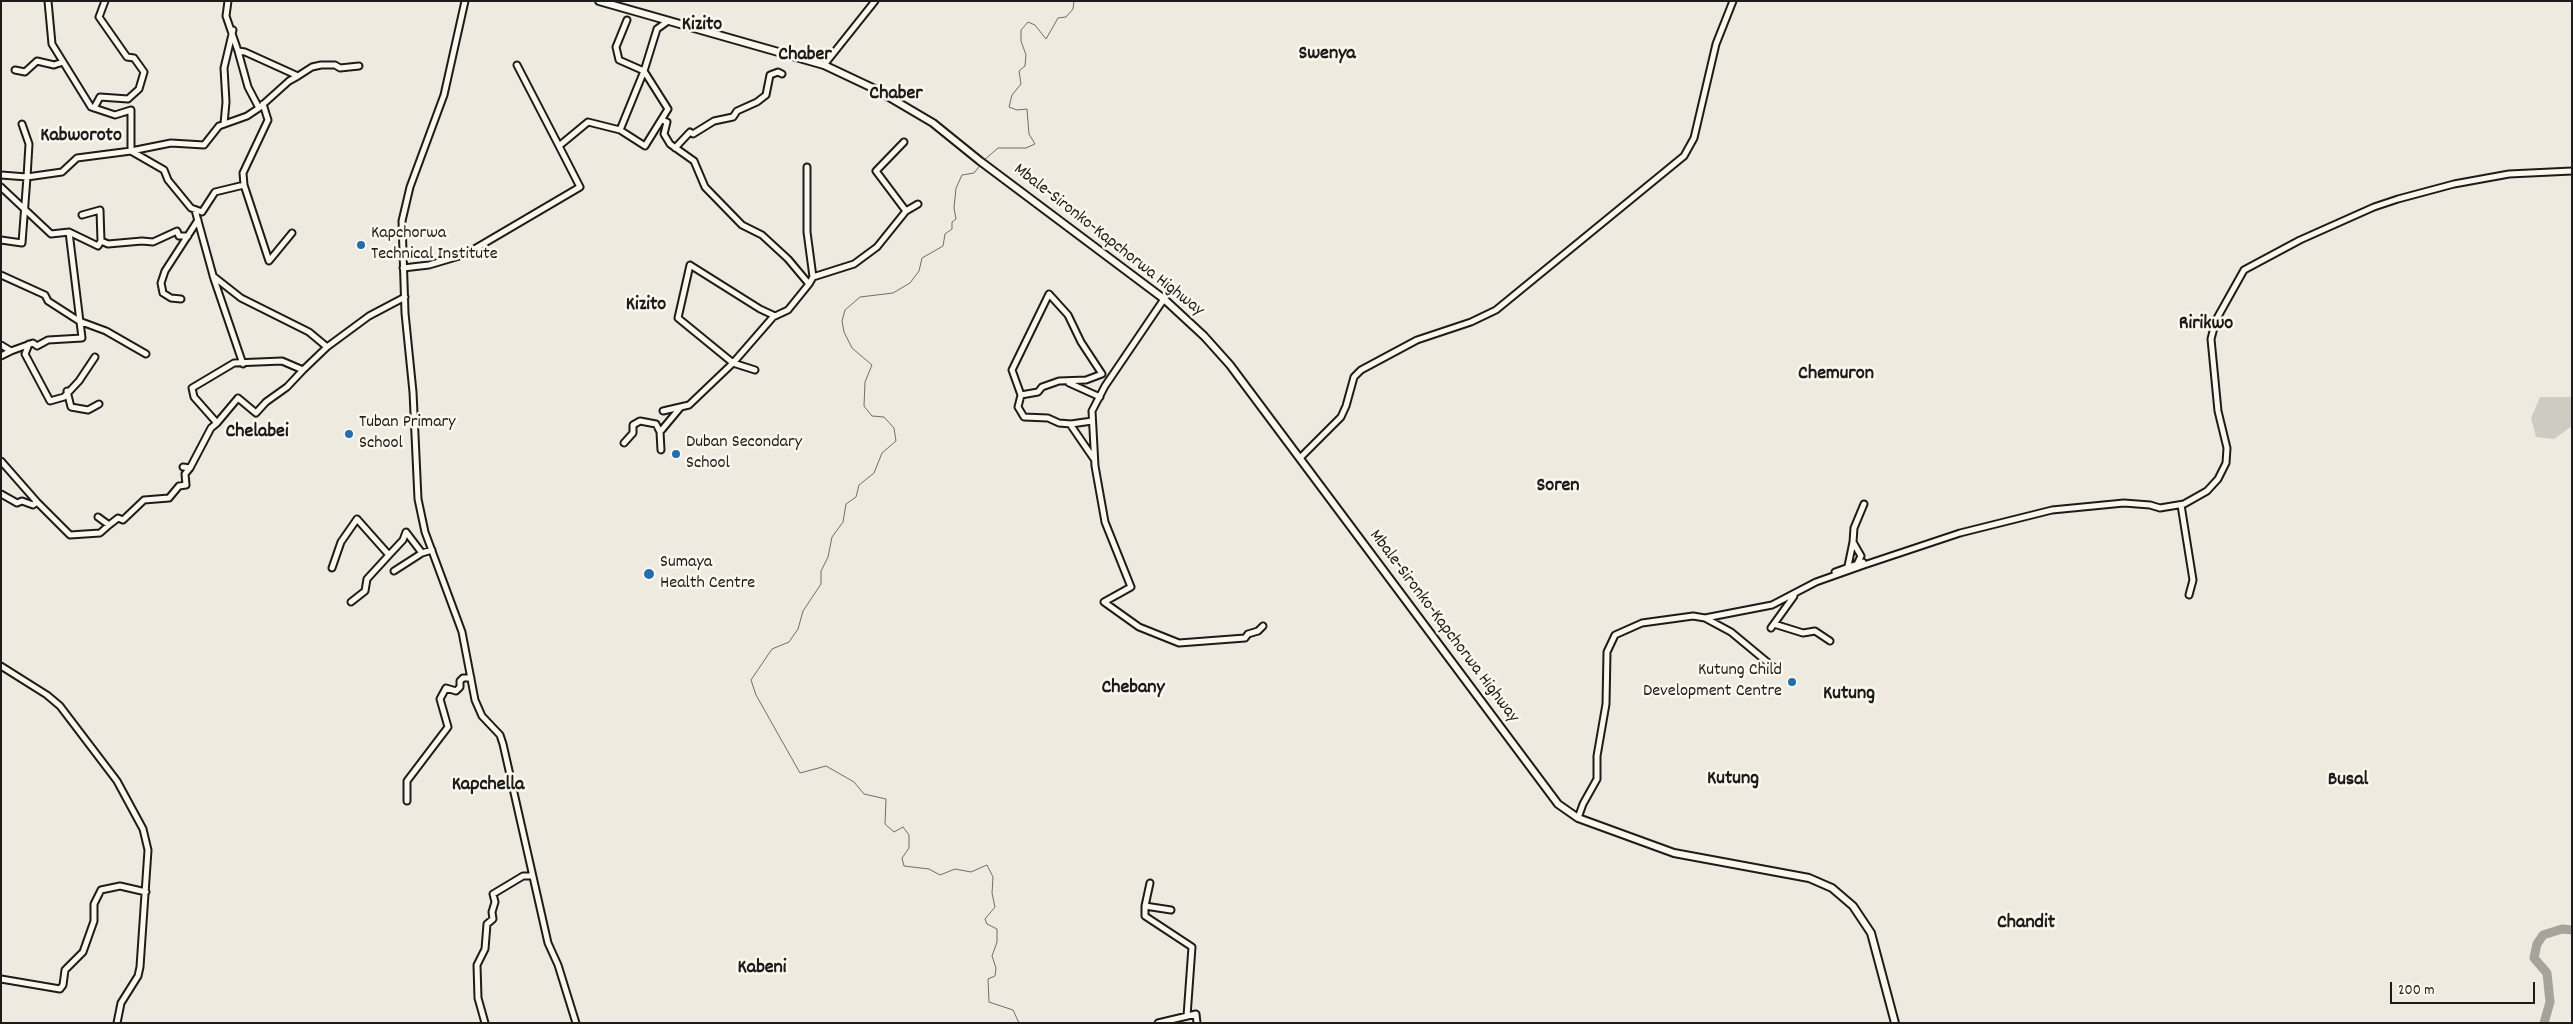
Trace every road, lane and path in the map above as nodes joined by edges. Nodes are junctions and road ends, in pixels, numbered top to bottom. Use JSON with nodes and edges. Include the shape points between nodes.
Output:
{"nodes":[{"id":1,"x":48,"y":1,"type":"edge"},
{"id":2,"x":104,"y":1,"type":"edge"},
{"id":3,"x":228,"y":1,"type":"edge"},
{"id":4,"x":465,"y":1,"type":"edge"},
{"id":5,"x":599,"y":1,"type":"edge"},
{"id":6,"x":1733,"y":1,"type":"edge"},
{"id":7,"x":873,"y":2,"type":"edge"},
{"id":8,"x":627,"y":20,"type":"dead end"},
{"id":9,"x":668,"y":21,"type":"junction"},
{"id":10,"x":233,"y":30,"type":"junction"},
{"id":11,"x":238,"y":51,"type":"junction"},
{"id":12,"x":63,"y":62,"type":"junction"},
{"id":13,"x":517,"y":65,"type":"dead end"},
{"id":14,"x":360,"y":66,"type":"dead end"},
{"id":15,"x":824,"y":66,"type":"junction"},
{"id":16,"x":15,"y":70,"type":"dead end"},
{"id":17,"x":644,"y":71,"type":"junction"},
{"id":18,"x":782,"y":74,"type":"dead end"},
{"id":19,"x":298,"y":76,"type":"junction"},
{"id":20,"x":261,"y":106,"type":"junction"},
{"id":21,"x":94,"y":108,"type":"junction"},
{"id":22,"x":662,"y":120,"type":"junction"},
{"id":23,"x":22,"y":124,"type":"dead end"},
{"id":24,"x":224,"y":124,"type":"junction"},
{"id":25,"x":620,"y":130,"type":"junction"},
{"id":26,"x":904,"y":142,"type":"dead end"},
{"id":27,"x":559,"y":146,"type":"junction"},
{"id":28,"x":675,"y":148,"type":"junction"},
{"id":29,"x":130,"y":151,"type":"junction"},
{"id":30,"x":807,"y":167,"type":"dead end"},
{"id":31,"x":2572,"y":170,"type":"edge"},
{"id":32,"x":1,"y":175,"type":"edge"},
{"id":33,"x":27,"y":177,"type":"junction"},
{"id":34,"x":244,"y":185,"type":"junction"},
{"id":35,"x":1,"y":187,"type":"edge"},
{"id":36,"x":918,"y":204,"type":"dead end"},
{"id":37,"x":26,"y":210,"type":"junction"},
{"id":38,"x":195,"y":210,"type":"junction"},
{"id":39,"x":906,"y":211,"type":"junction"},
{"id":40,"x":82,"y":215,"type":"dead end"},
{"id":41,"x":198,"y":220,"type":"junction"},
{"id":42,"x":69,"y":232,"type":"junction"},
{"id":43,"x":292,"y":233,"type":"dead end"},
{"id":44,"x":188,"y":236,"type":"junction"},
{"id":45,"x":1,"y":240,"type":"edge"},
{"id":46,"x":101,"y":241,"type":"junction"},
{"id":47,"x":403,"y":268,"type":"junction"},
{"id":48,"x":1,"y":276,"type":"edge"},
{"id":49,"x":213,"y":276,"type":"junction"},
{"id":50,"x":813,"y":276,"type":"junction"},
{"id":51,"x":809,"y":284,"type":"junction"},
{"id":52,"x":405,"y":297,"type":"junction"},
{"id":53,"x":181,"y":299,"type":"dead end"},
{"id":54,"x":1164,"y":299,"type":"junction"},
{"id":55,"x":775,"y":316,"type":"junction"},
{"id":56,"x":80,"y":322,"type":"junction"},
{"id":57,"x":29,"y":344,"type":"junction"},
{"id":58,"x":1,"y":346,"type":"edge"},
{"id":59,"x":327,"y":347,"type":"junction"},
{"id":60,"x":11,"y":350,"type":"junction"},
{"id":61,"x":146,"y":354,"type":"dead end"},
{"id":62,"x":1,"y":356,"type":"edge"},
{"id":63,"x":95,"y":357,"type":"dead end"},
{"id":64,"x":733,"y":362,"type":"junction"},
{"id":65,"x":243,"y":364,"type":"junction"},
{"id":66,"x":303,"y":370,"type":"junction"},
{"id":67,"x":755,"y":370,"type":"dead end"},
{"id":68,"x":1069,"y":383,"type":"junction"},
{"id":69,"x":67,"y":391,"type":"junction"},
{"id":70,"x":1021,"y":396,"type":"junction"},
{"id":71,"x":1100,"y":397,"type":"junction"},
{"id":72,"x":99,"y":404,"type":"dead end"},
{"id":73,"x":680,"y":407,"type":"junction"},
{"id":74,"x":663,"y":411,"type":"dead end"},
{"id":75,"x":1092,"y":421,"type":"junction"},
{"id":76,"x":217,"y":423,"type":"junction"},
{"id":77,"x":1070,"y":424,"type":"junction"},
{"id":78,"x":660,"y":432,"type":"junction"},
{"id":79,"x":624,"y":443,"type":"dead end"},
{"id":80,"x":661,"y":450,"type":"dead end"},
{"id":81,"x":1300,"y":458,"type":"junction"},
{"id":82,"x":1,"y":460,"type":"edge"},
{"id":83,"x":1095,"y":460,"type":"junction"},
{"id":84,"x":183,"y":467,"type":"dead end"},
{"id":85,"x":190,"y":468,"type":"junction"},
{"id":86,"x":1,"y":494,"type":"edge"},
{"id":87,"x":37,"y":502,"type":"junction"},
{"id":88,"x":1864,"y":504,"type":"dead end"},
{"id":89,"x":2181,"y":505,"type":"junction"},
{"id":90,"x":98,"y":517,"type":"dead end"},
{"id":91,"x":109,"y":525,"type":"junction"},
{"id":92,"x":1853,"y":542,"type":"junction"},
{"id":93,"x":432,"y":550,"type":"junction"},
{"id":94,"x":422,"y":552,"type":"junction"},
{"id":95,"x":389,"y":555,"type":"junction"},
{"id":96,"x":1892,"y":556,"type":"junction"},
{"id":97,"x":1857,"y":564,"type":"junction"},
{"id":98,"x":1848,"y":566,"type":"junction"},
{"id":99,"x":332,"y":568,"type":"dead end"},
{"id":100,"x":394,"y":571,"type":"dead end"},
{"id":101,"x":1795,"y":593,"type":"junction"},
{"id":102,"x":2189,"y":595,"type":"dead end"},
{"id":103,"x":351,"y":602,"type":"dead end"},
{"id":104,"x":1705,"y":618,"type":"junction"},
{"id":105,"x":1263,"y":626,"type":"dead end"},
{"id":106,"x":1830,"y":641,"type":"dead end"},
{"id":107,"x":1,"y":666,"type":"edge"},
{"id":108,"x":1778,"y":671,"type":"dead end"},
{"id":109,"x":471,"y":678,"type":"junction"},
{"id":110,"x":407,"y":801,"type":"dead end"},
{"id":111,"x":1578,"y":818,"type":"junction"},
{"id":112,"x":532,"y":876,"type":"junction"},
{"id":113,"x":1150,"y":883,"type":"dead end"},
{"id":114,"x":146,"y":892,"type":"junction"},
{"id":115,"x":1145,"y":906,"type":"junction"},
{"id":116,"x":1171,"y":910,"type":"dead end"},
{"id":117,"x":1,"y":978,"type":"edge"},
{"id":118,"x":1187,"y":1016,"type":"junction"},
{"id":119,"x":116,"y":1023,"type":"edge"},
{"id":120,"x":486,"y":1023,"type":"edge"},
{"id":121,"x":576,"y":1023,"type":"edge"},
{"id":122,"x":1158,"y":1023,"type":"edge"},
{"id":123,"x":1197,"y":1023,"type":"edge"},
{"id":124,"x":1895,"y":1023,"type":"edge"}],
"edges":[{"from":1,"to":12,"type":"street","via":[[52,44]]},
{"from":2,"to":21,"type":"street","via":[[99,17],[127,57],[134,58],[144,72],[139,89],[128,99],[100,97]]},
{"from":3,"to":10,"type":"street","via":[[226,16]]},
{"from":4,"to":47,"type":"street","via":[[444,95],[406,200],[402,222]]},
{"from":5,"to":9,"type":"main road","name":"Mbale-Sironko-Kapchorwa Highway"},
{"from":6,"to":81,"type":"street","via":[[1716,44],[1694,138],[1684,156],[1496,310],[1417,340],[1361,370],[1354,377],[1340,417]]},
{"from":7,"to":15,"type":"street"},
{"from":8,"to":17,"type":"street","via":[[616,48],[619,60]]},
{"from":9,"to":15,"type":"main road","name":"Mbale-Sironko-Kapchorwa Highway"},
{"from":9,"to":17,"type":"street","via":[[657,29]]},
{"from":10,"to":11,"type":"street"},
{"from":10,"to":24,"type":"street","via":[[224,68]]},
{"from":11,"to":19,"type":"street"},
{"from":11,"to":20,"type":"street","via":[[248,87]]},
{"from":12,"to":16,"type":"street","via":[[54,65],[37,61],[25,72]]},
{"from":12,"to":21,"type":"street"},
{"from":13,"to":27,"type":"street"},
{"from":14,"to":19,"type":"street","via":[[340,68],[321,65]]},
{"from":15,"to":54,"type":"main road","name":"Mbale-Sironko-Kapchorwa Highway","via":[[933,123]]},
{"from":17,"to":22,"type":"street","via":[[668,109]]},
{"from":17,"to":25,"type":"street"},
{"from":18,"to":28,"type":"street","via":[[770,75],[766,95],[757,102],[737,111],[733,117],[714,121],[693,134],[690,132]]},
{"from":19,"to":20,"type":"street"},
{"from":20,"to":24,"type":"street","via":[[247,116]]},
{"from":20,"to":34,"type":"street","via":[[268,120],[243,173]]},
{"from":21,"to":29,"type":"street","via":[[115,115],[130,110]]},
{"from":22,"to":25,"type":"street","via":[[645,146]]},
{"from":22,"to":28,"type":"street","via":[[666,122],[664,134]]},
{"from":23,"to":33,"type":"street","via":[[29,144]]},
{"from":24,"to":29,"type":"street","via":[[204,145],[171,143]]},
{"from":25,"to":27,"type":"street","via":[[588,122]]},
{"from":26,"to":39,"type":"street","via":[[876,171]]},
{"from":27,"to":47,"type":"street","via":[[580,187],[466,254],[429,265]]},
{"from":28,"to":51,"type":"street","via":[[694,160],[705,187],[742,225],[762,235]]},
{"from":29,"to":33,"type":"street","via":[[77,158],[62,172]]},
{"from":29,"to":38,"type":"street","via":[[164,170],[168,180]]},
{"from":30,"to":50,"type":"street","via":[[807,232]]},
{"from":31,"to":89,"type":"street","via":[[2509,174],[2398,199],[2300,240],[2244,270],[2216,320],[2211,339],[2218,411],[2227,448],[2226,463],[2207,491]]},
{"from":32,"to":33,"type":"street"},
{"from":33,"to":37,"type":"street"},
{"from":34,"to":38,"type":"street","via":[[216,192],[202,212]]},
{"from":34,"to":43,"type":"street","via":[[269,261]]},
{"from":35,"to":37,"type":"street"},
{"from":36,"to":39,"type":"street"},
{"from":37,"to":42,"type":"street","via":[[50,234]]},
{"from":37,"to":45,"type":"street","via":[[22,244]]},
{"from":38,"to":41,"type":"street"},
{"from":39,"to":50,"type":"street","via":[[877,247],[854,264]]},
{"from":40,"to":46,"type":"street","via":[[100,210]]},
{"from":41,"to":44,"type":"street"},
{"from":41,"to":49,"type":"street"},
{"from":42,"to":46,"type":"street","via":[[98,246]]},
{"from":42,"to":56,"type":"street"},
{"from":44,"to":46,"type":"street","via":[[178,236],[178,231],[154,242],[108,244]]},
{"from":44,"to":53,"type":"street","via":[[165,271],[161,283],[163,294]]},
{"from":47,"to":52,"type":"street"},
{"from":48,"to":56,"type":"street","via":[[45,295],[48,301]]},
{"from":49,"to":59,"type":"street","via":[[242,298],[309,332]]},
{"from":49,"to":65,"type":"street"},
{"from":50,"to":51,"type":"street"},
{"from":51,"to":55,"type":"street","via":[[788,310]]},
{"from":52,"to":59,"type":"street","via":[[369,316]]},
{"from":52,"to":93,"type":"street","via":[[418,499]]},
{"from":54,"to":71,"type":"street"},
{"from":54,"to":81,"type":"main road","name":"Mbale-Sironko-Kapchorwa Highway","via":[[1230,365]]},
{"from":55,"to":64,"type":"street"},
{"from":55,"to":64,"type":"street","via":[[690,265],[678,318]]},
{"from":56,"to":57,"type":"street","via":[[82,338],[48,340],[37,346]]},
{"from":56,"to":61,"type":"street","via":[[106,331]]},
{"from":57,"to":60,"type":"street"},
{"from":57,"to":69,"type":"street","via":[[25,354],[50,401],[64,397]]},
{"from":58,"to":60,"type":"street"},
{"from":59,"to":66,"type":"street"},
{"from":60,"to":62,"type":"street"},
{"from":63,"to":69,"type":"street","via":[[79,381]]},
{"from":64,"to":67,"type":"street"},
{"from":64,"to":73,"type":"street","via":[[690,405]]},
{"from":65,"to":66,"type":"street","via":[[282,361]]},
{"from":65,"to":76,"type":"street","via":[[234,363],[192,388],[194,396]]},
{"from":66,"to":76,"type":"street","via":[[256,413],[238,398]]},
{"from":68,"to":70,"type":"street","via":[[1059,382]]},
{"from":68,"to":70,"type":"street","via":[[1102,374],[1068,314],[1048,294],[1012,370]]},
{"from":68,"to":71,"type":"street"},
{"from":69,"to":72,"type":"street","via":[[70,407],[88,410]]},
{"from":70,"to":77,"type":"street","via":[[1018,407],[1024,417],[1048,418]]},
{"from":71,"to":75,"type":"street","via":[[1092,411]]},
{"from":73,"to":74,"type":"street"},
{"from":73,"to":78,"type":"street"},
{"from":75,"to":77,"type":"street"},
{"from":75,"to":83,"type":"street"},
{"from":76,"to":85,"type":"street","via":[[211,428]]},
{"from":77,"to":83,"type":"street"},
{"from":78,"to":79,"type":"street","via":[[656,424],[640,421],[633,425],[633,433]]},
{"from":78,"to":80,"type":"street"},
{"from":81,"to":111,"type":"main road","name":"Mbale-Sironko-Kapchorwa Highway","via":[[1558,804]]},
{"from":82,"to":87,"type":"street"},
{"from":83,"to":105,"type":"street","via":[[1105,522],[1131,586],[1104,602],[1139,627],[1179,643],[1245,638]]},
{"from":84,"to":85,"type":"street"},
{"from":85,"to":91,"type":"street","via":[[185,474],[186,485],[179,486],[170,498],[144,500],[122,520],[118,518]]},
{"from":86,"to":87,"type":"street","via":[[17,502],[33,505]]},
{"from":87,"to":91,"type":"street","via":[[70,536],[100,533]]},
{"from":88,"to":92,"type":"street","via":[[1854,528]]},
{"from":89,"to":96,"type":"street","via":[[2160,508],[2124,503],[2052,510],[1960,533]]},
{"from":89,"to":102,"type":"street","via":[[2193,580]]},
{"from":90,"to":91,"type":"street"},
{"from":92,"to":97,"type":"street","via":[[1861,556]]},
{"from":92,"to":98,"type":"street"},
{"from":93,"to":94,"type":"street"},
{"from":93,"to":109,"type":"street","via":[[462,632]]},
{"from":94,"to":95,"type":"street","via":[[406,532],[404,540]]},
{"from":94,"to":100,"type":"street"},
{"from":95,"to":99,"type":"street","via":[[357,519],[341,542]]},
{"from":95,"to":103,"type":"street","via":[[367,579],[365,592]]},
{"from":96,"to":97,"type":"street"},
{"from":96,"to":101,"type":"street","via":[[1816,582]]},
{"from":97,"to":98,"type":"street"},
{"from":98,"to":101,"type":"street"},
{"from":101,"to":104,"type":"street","via":[[1761,608]]},
{"from":101,"to":106,"type":"street","via":[[1773,626],[1815,632]]},
{"from":104,"to":108,"type":"street","via":[[1731,632]]},
{"from":104,"to":111,"type":"street","via":[[1693,616],[1642,622],[1626,628],[1612,639],[1607,652],[1606,704],[1597,756],[1597,779]]},
{"from":107,"to":114,"type":"street","via":[[47,694],[60,706],[117,781],[146,840]]},
{"from":109,"to":110,"type":"street","via":[[463,678],[456,691],[446,688],[440,699],[448,727],[407,782]]},
{"from":109,"to":112,"type":"street","via":[[478,710],[500,735],[503,744]]},
{"from":111,"to":124,"type":"main road","name":"Mbale-Sironko-Kapchorwa Highway","via":[[1674,853],[1808,878],[1832,888],[1853,906],[1872,933]]},
{"from":112,"to":120,"type":"street","via":[[523,876],[493,894],[496,902],[493,919],[487,924],[485,950],[478,965],[478,998]]},
{"from":112,"to":121,"type":"street","via":[[548,943]]},
{"from":113,"to":115,"type":"street"},
{"from":114,"to":117,"type":"street","via":[[120,886],[102,890],[94,904],[94,921],[83,952],[66,970],[64,985],[60,989]]},
{"from":114,"to":119,"type":"street","via":[[139,972],[121,1003]]},
{"from":115,"to":116,"type":"street"},
{"from":115,"to":118,"type":"street","via":[[1145,916],[1192,947]]},
{"from":118,"to":122,"type":"street"},
{"from":118,"to":123,"type":"street","via":[[1196,1014]]}]}
